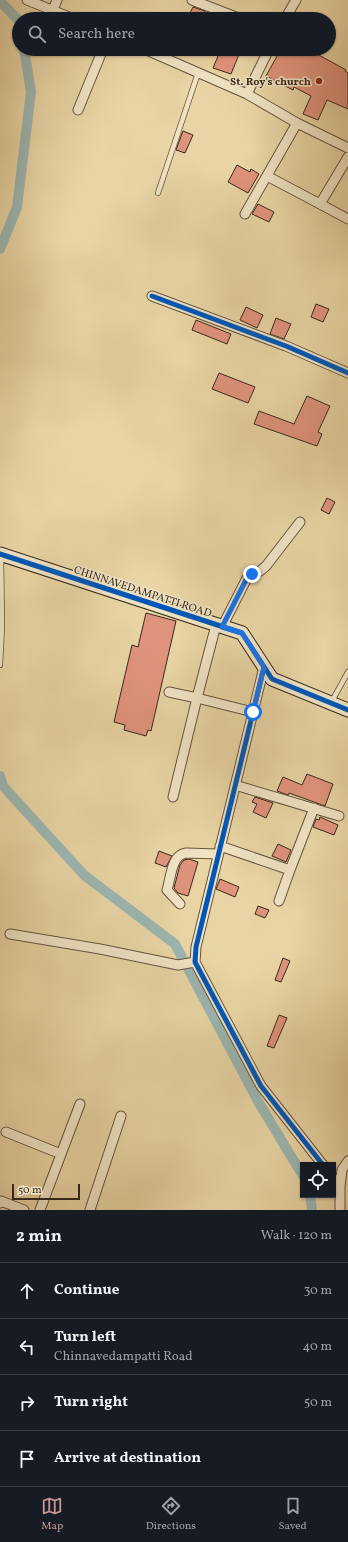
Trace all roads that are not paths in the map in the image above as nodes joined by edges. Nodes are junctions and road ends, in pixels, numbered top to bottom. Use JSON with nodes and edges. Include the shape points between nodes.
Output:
{"nodes":[{"id":1,"x":27,"y":0,"type":"edge"},
{"id":2,"x":57,"y":0,"type":"edge"},
{"id":3,"x":192,"y":0,"type":"edge"},
{"id":4,"x":296,"y":0,"type":"edge"},
{"id":5,"x":53,"y":10,"type":"junction"},
{"id":6,"x":58,"y":12,"type":"edge"},
{"id":7,"x":223,"y":12,"type":"edge"},
{"id":8,"x":289,"y":12,"type":"edge"},
{"id":9,"x":100,"y":56,"type":"edge"},
{"id":10,"x":160,"y":56,"type":"edge"},
{"id":11,"x":266,"y":56,"type":"edge"},
{"id":12,"x":198,"y":73,"type":"junction"},
{"id":13,"x":247,"y":94,"type":"junction"},
{"id":14,"x":78,"y":110,"type":"dead end"},
{"id":15,"x":297,"y":123,"type":"junction"},
{"id":16,"x":348,"y":148,"type":"edge"},
{"id":17,"x":348,"y":157,"type":"edge"},
{"id":18,"x":267,"y":176,"type":"junction"},
{"id":19,"x":158,"y":193,"type":"dead end"},
{"id":20,"x":320,"y":204,"type":"junction"},
{"id":21,"x":245,"y":214,"type":"dead end"},
{"id":22,"x":348,"y":219,"type":"edge"},
{"id":23,"x":152,"y":296,"type":"dead end"},
{"id":24,"x":348,"y":373,"type":"edge"},
{"id":25,"x":300,"y":522,"type":"dead end"},
{"id":26,"x":0,"y":555,"type":"edge"},
{"id":27,"x":219,"y":626,"type":"junction"},
{"id":28,"x":0,"y":666,"type":"edge"},
{"id":29,"x":264,"y":667,"type":"junction"},
{"id":30,"x":348,"y":672,"type":"edge"},
{"id":31,"x":169,"y":692,"type":"dead end"},
{"id":32,"x":197,"y":698,"type":"junction"},
{"id":33,"x":332,"y":703,"type":"junction"},
{"id":34,"x":348,"y":710,"type":"edge"},
{"id":35,"x":253,"y":712,"type":"junction"},
{"id":36,"x":235,"y":785,"type":"junction"},
{"id":37,"x":173,"y":798,"type":"dead end"},
{"id":38,"x":314,"y":808,"type":"junction"},
{"id":39,"x":339,"y":816,"type":"dead end"},
{"id":40,"x":219,"y":850,"type":"junction"},
{"id":41,"x":290,"y":870,"type":"junction"},
{"id":42,"x":278,"y":901,"type":"dead end"},
{"id":43,"x":180,"y":904,"type":"dead end"},
{"id":44,"x":10,"y":934,"type":"dead end"},
{"id":45,"x":194,"y":962,"type":"junction"},
{"id":46,"x":80,"y":1104,"type":"dead end"},
{"id":47,"x":120,"y":1116,"type":"dead end"},
{"id":48,"x":6,"y":1132,"type":"dead end"},
{"id":49,"x":61,"y":1154,"type":"junction"},
{"id":50,"x":348,"y":1161,"type":"edge"},
{"id":51,"x":321,"y":1162,"type":"edge"},
{"id":52,"x":341,"y":1184,"type":"edge"},
{"id":53,"x":0,"y":1203,"type":"edge"},
{"id":54,"x":24,"y":1210,"type":"edge"},
{"id":55,"x":40,"y":1210,"type":"edge"},
{"id":56,"x":90,"y":1210,"type":"edge"},
{"id":57,"x":340,"y":1210,"type":"edge"}],
"edges":[{"from":1,"to":5,"type":"street"},
{"from":2,"to":5,"type":"street"},
{"from":3,"to":7,"type":"street"},
{"from":4,"to":8,"type":"street"},
{"from":5,"to":6,"type":"street"},
{"from":9,"to":14,"type":"street"},
{"from":10,"to":12,"type":"street"},
{"from":11,"to":13,"type":"street"},
{"from":12,"to":13,"type":"street"},
{"from":12,"to":19,"type":"lane"},
{"from":13,"to":15,"type":"street"},
{"from":15,"to":16,"type":"street"},
{"from":15,"to":18,"type":"street"},
{"from":17,"to":20,"type":"street"},
{"from":18,"to":20,"type":"street"},
{"from":18,"to":21,"type":"street"},
{"from":20,"to":22,"type":"street"},
{"from":23,"to":24,"type":"street","via":[[286,346]]},
{"from":25,"to":27,"type":"street","via":[[266,566],[247,578]]},
{"from":26,"to":27,"type":"street","name":"CHINNAVEDAMPATTI ROAD"},
{"from":26,"to":28,"type":"lane"},
{"from":27,"to":29,"type":"street","name":"CHINNAVEDAMPATTI ROAD","via":[[242,633]]},
{"from":27,"to":32,"type":"street"},
{"from":29,"to":33,"type":"street","name":"CHINNAVEDAMPATTI ROAD","via":[[272,679]]},
{"from":29,"to":35,"type":"street"},
{"from":30,"to":33,"type":"lane"},
{"from":31,"to":32,"type":"street"},
{"from":32,"to":35,"type":"street"},
{"from":32,"to":37,"type":"street"},
{"from":33,"to":34,"type":"street","name":"CHINNAVEDAMPATTI ROAD"},
{"from":35,"to":36,"type":"street"},
{"from":36,"to":38,"type":"street"},
{"from":36,"to":40,"type":"street"},
{"from":38,"to":39,"type":"street"},
{"from":38,"to":41,"type":"street"},
{"from":40,"to":41,"type":"street"},
{"from":40,"to":43,"type":"street","via":[[181,853],[176,858],[167,890]]},
{"from":40,"to":45,"type":"street"},
{"from":41,"to":42,"type":"street"},
{"from":44,"to":45,"type":"street","via":[[178,965]]},
{"from":45,"to":51,"type":"street","via":[[260,1086]]},
{"from":46,"to":49,"type":"street"},
{"from":47,"to":56,"type":"street"},
{"from":48,"to":49,"type":"street"},
{"from":49,"to":55,"type":"street"},
{"from":50,"to":52,"type":"street","via":[[342,1170]]},
{"from":52,"to":57,"type":"street"},
{"from":53,"to":54,"type":"street","via":[[1,1201]]}]}
